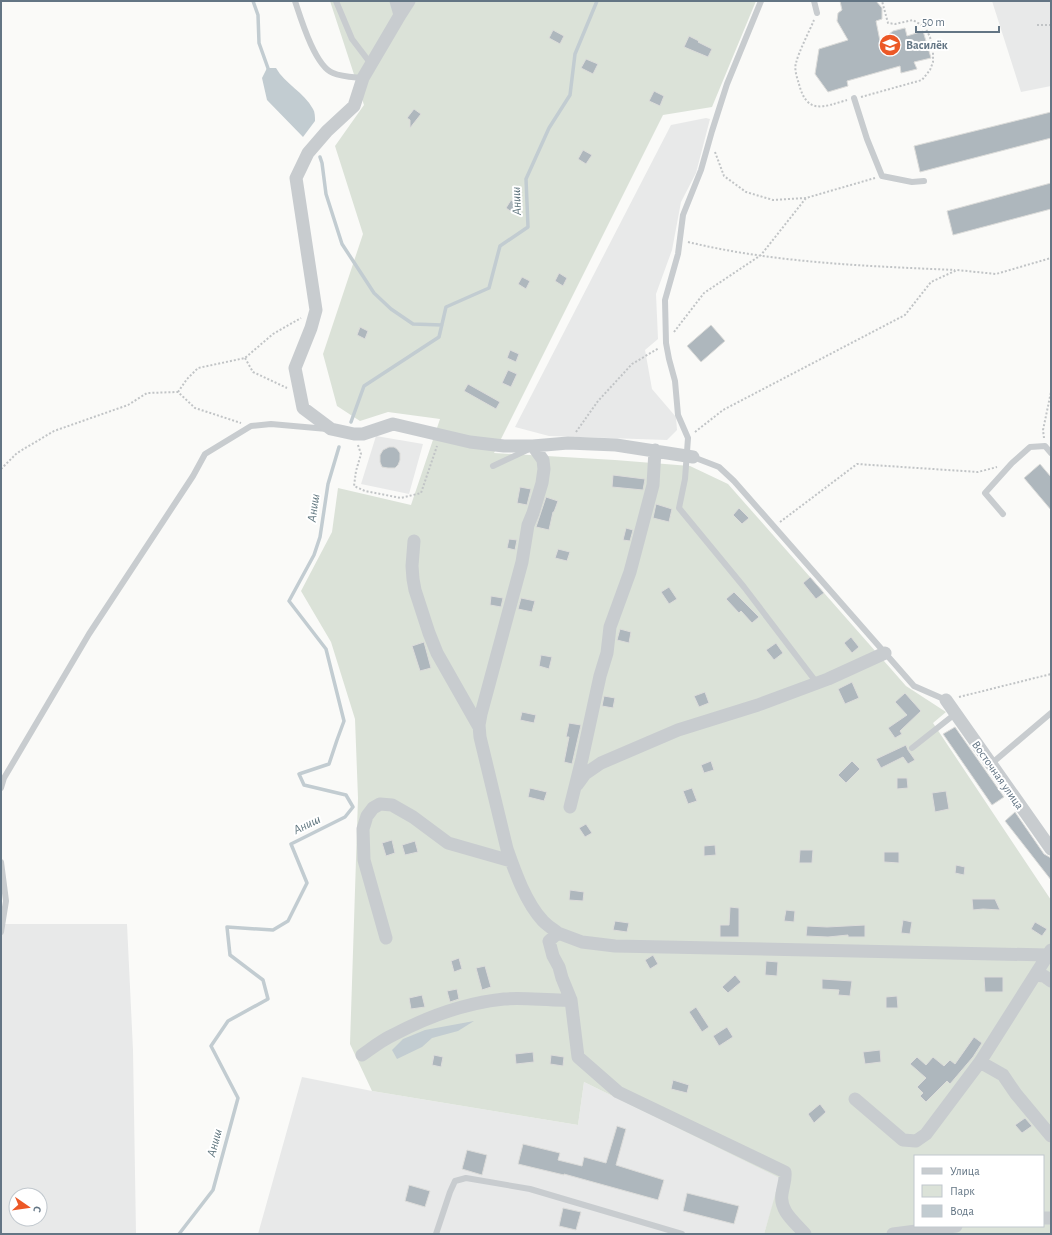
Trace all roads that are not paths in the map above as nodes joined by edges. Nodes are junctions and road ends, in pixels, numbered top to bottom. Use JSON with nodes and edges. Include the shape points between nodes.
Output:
{"nodes":[{"id":1,"x":295,"y":1,"type":"edge"},
{"id":2,"x":336,"y":1,"type":"edge"},
{"id":3,"x":396,"y":1,"type":"edge"},
{"id":4,"x":409,"y":1,"type":"edge"},
{"id":5,"x":761,"y":1,"type":"edge"},
{"id":6,"x":814,"y":1,"type":"edge"},
{"id":7,"x":817,"y":14,"type":"road end"},
{"id":8,"x":400,"y":15,"type":"junction"},
{"id":9,"x":371,"y":64,"type":"junction"},
{"id":10,"x":363,"y":78,"type":"junction"},
{"id":11,"x":854,"y":98,"type":"road end"},
{"id":12,"x":924,"y":181,"type":"dead end"},
{"id":13,"x":331,"y":429,"type":"junction"},
{"id":14,"x":533,"y":446,"type":"junction"},
{"id":15,"x":655,"y":450,"type":"junction"},
{"id":16,"x":1051,"y":453,"type":"edge"},
{"id":17,"x":690,"y":456,"type":"junction"},
{"id":18,"x":493,"y":466,"type":"dead end"},
{"id":19,"x":1004,"y":514,"type":"dead end"},
{"id":20,"x":414,"y":541,"type":"dead end"},
{"id":21,"x":885,"y":653,"type":"junction"},
{"id":22,"x":817,"y":684,"type":"junction"},
{"id":23,"x":946,"y":700,"type":"joint"},
{"id":24,"x":1051,"y":713,"type":"edge"},
{"id":25,"x":955,"y":714,"type":"junction"},
{"id":26,"x":479,"y":727,"type":"junction"},
{"id":27,"x":912,"y":748,"type":"dead end"},
{"id":28,"x":991,"y":764,"type":"junction"},
{"id":29,"x":575,"y":786,"type":"junction"},
{"id":30,"x":1,"y":788,"type":"edge"},
{"id":31,"x":570,"y":807,"type":"dead end"},
{"id":32,"x":1051,"y":849,"type":"edge"},
{"id":33,"x":511,"y":861,"type":"junction"},
{"id":34,"x":1,"y":862,"type":"edge"},
{"id":35,"x":1,"y":932,"type":"edge"},
{"id":36,"x":558,"y":933,"type":"junction"},
{"id":37,"x":386,"y":938,"type":"dead end"},
{"id":38,"x":1049,"y":952,"type":"edge"},
{"id":39,"x":1035,"y":975,"type":"junction"},
{"id":40,"x":1051,"y":981,"type":"edge"},
{"id":41,"x":571,"y":1000,"type":"junction"},
{"id":42,"x":362,"y":1055,"type":"dead end"},
{"id":43,"x":980,"y":1062,"type":"junction"},
{"id":44,"x":855,"y":1099,"type":"dead end"},
{"id":45,"x":1051,"y":1136,"type":"edge"},
{"id":46,"x":948,"y":1227,"type":"edge"},
{"id":47,"x":436,"y":1234,"type":"edge"},
{"id":48,"x":682,"y":1234,"type":"edge"},
{"id":49,"x":805,"y":1234,"type":"edge"},
{"id":50,"x":893,"y":1234,"type":"edge"}],
"edges":[{"from":1,"to":10,"type":"lane","via":[[320,62],[331,73]]},
{"from":2,"to":9,"type":"lane","via":[[352,39]]},
{"from":3,"to":8,"type":"street"},
{"from":4,"to":8,"type":"street"},
{"from":5,"to":17,"type":"lane","via":[[727,84],[701,170],[683,215],[678,254],[665,300],[666,343],[675,381],[678,415],[688,438]]},
{"from":6,"to":7,"type":"lane"},
{"from":8,"to":9,"type":"street"},
{"from":9,"to":10,"type":"street"},
{"from":10,"to":13,"type":"street","via":[[354,106],[308,153],[296,178],[316,310],[295,368],[303,408]]},
{"from":11,"to":12,"type":"lane","via":[[882,176],[912,182]]},
{"from":13,"to":14,"type":"street","via":[[363,434],[393,424],[470,442]]},
{"from":13,"to":30,"type":"lane","via":[[271,424],[252,426],[205,454],[194,476],[89,634],[4,778]]},
{"from":14,"to":15,"type":"street","via":[[568,443],[616,444]]},
{"from":14,"to":18,"type":"lane"},
{"from":14,"to":26,"type":"street","via":[[543,460],[542,483],[528,525],[522,562]]},
{"from":15,"to":17,"type":"street"},
{"from":15,"to":29,"type":"street","via":[[653,485],[630,572],[610,627],[607,653]]},
{"from":16,"to":19,"type":"lane","via":[[1045,446],[1030,447],[985,493]]},
{"from":17,"to":21,"type":"lane","via":[[719,467],[734,481]]},
{"from":17,"to":22,"type":"lane","via":[[679,508],[744,587]]},
{"from":20,"to":26,"type":"street","via":[[413,579],[429,633],[437,653]]},
{"from":21,"to":22,"type":"street"},
{"from":21,"to":23,"type":"lane","via":[[914,686]]},
{"from":22,"to":29,"type":"street","via":[[678,730],[601,763],[585,774]]},
{"from":23,"to":25,"type":"street","name":"Восточная улица"},
{"from":24,"to":28,"type":"lane"},
{"from":25,"to":27,"type":"lane"},
{"from":25,"to":28,"type":"street","name":"Восточная улица"},
{"from":26,"to":33,"type":"street"},
{"from":28,"to":32,"type":"street","name":"Восточная улица"},
{"from":29,"to":31,"type":"street"},
{"from":33,"to":36,"type":"street","via":[[525,892],[543,921]]},
{"from":33,"to":37,"type":"street","via":[[448,843],[413,817],[392,806],[380,804],[373,808],[363,829],[364,860]]},
{"from":34,"to":35,"type":"lane","via":[[6,901]]},
{"from":36,"to":38,"type":"street","via":[[582,942],[615,946]]},
{"from":36,"to":41,"type":"street","via":[[549,941]]},
{"from":38,"to":39,"type":"street"},
{"from":39,"to":40,"type":"street","via":[[1044,976]]},
{"from":39,"to":43,"type":"street"},
{"from":41,"to":42,"type":"street","via":[[503,999],[446,1012],[392,1035]]},
{"from":41,"to":49,"type":"street","via":[[578,1057],[618,1092],[785,1172],[786,1180],[781,1196],[783,1209]]},
{"from":43,"to":44,"type":"street","via":[[926,1134],[916,1141],[903,1140]]},
{"from":43,"to":45,"type":"street","via":[[1003,1075]]},
{"from":46,"to":50,"type":"street"},
{"from":47,"to":48,"type":"lane","via":[[455,1181],[466,1178],[530,1189]]}]}
